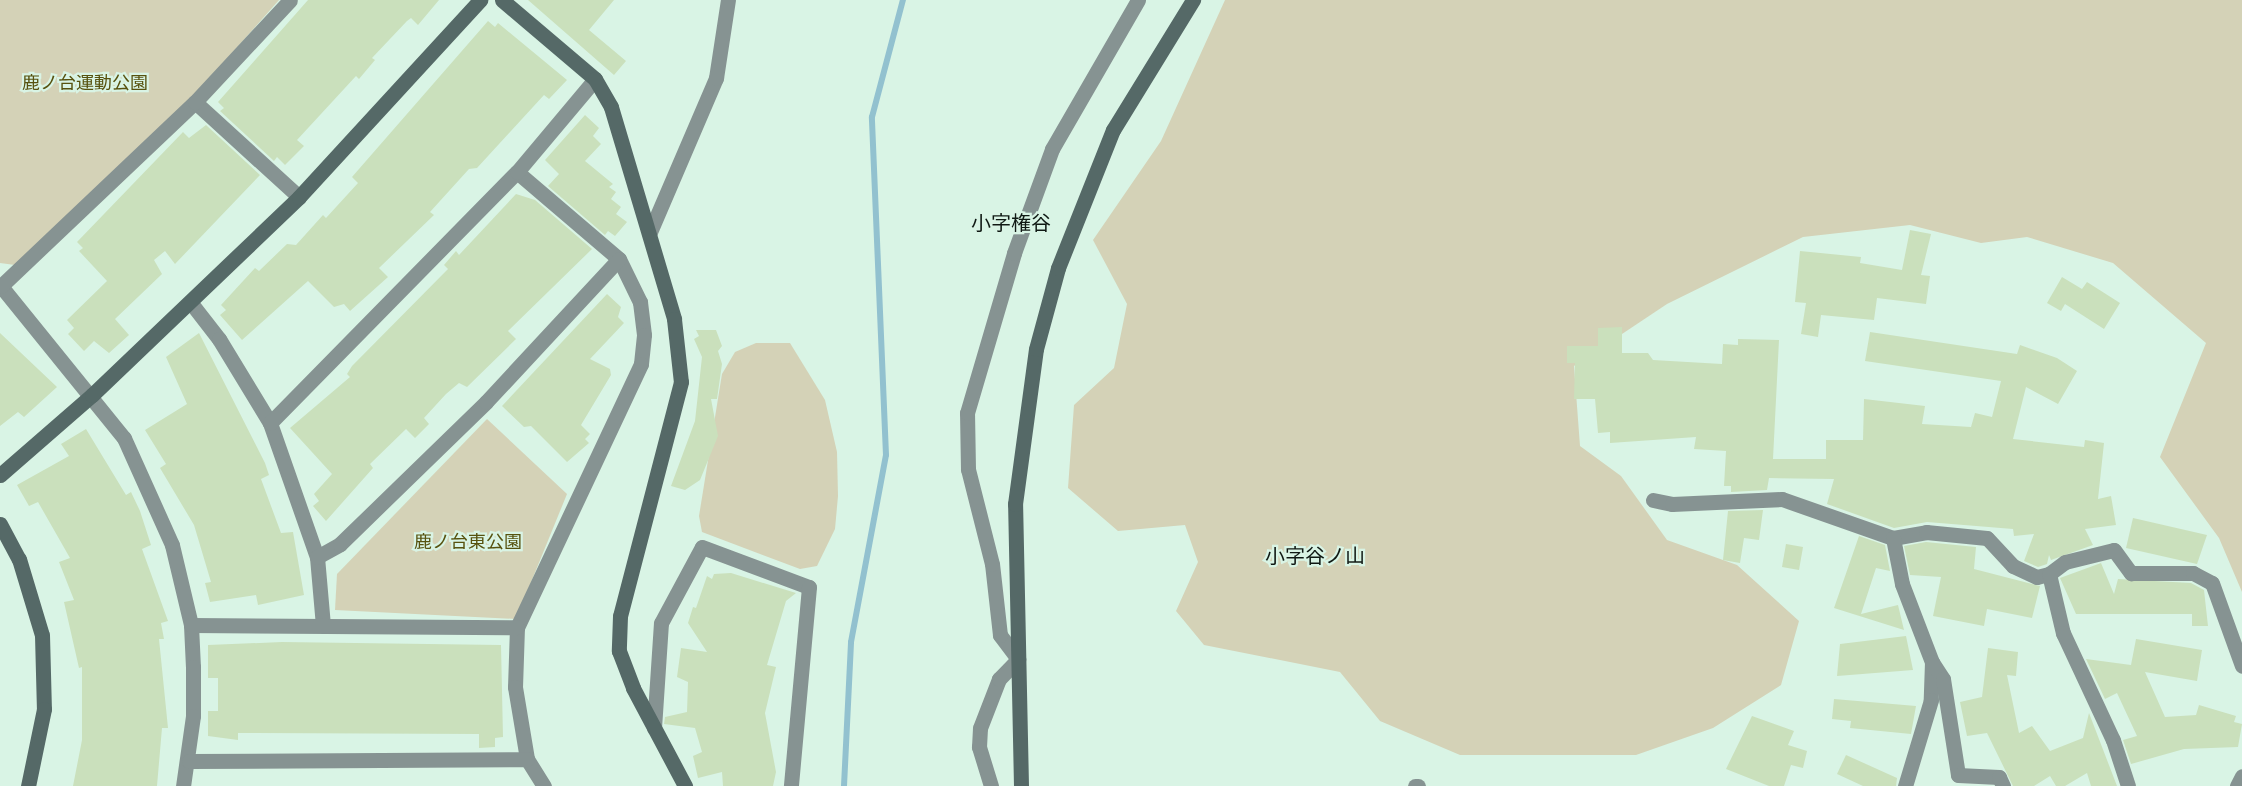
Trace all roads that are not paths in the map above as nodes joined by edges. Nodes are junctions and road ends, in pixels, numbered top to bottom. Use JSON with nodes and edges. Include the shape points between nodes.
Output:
{"nodes":[{"id":1,"x":290,"y":0,"type":"edge"},
{"id":2,"x":480,"y":0,"type":"edge"},
{"id":3,"x":502,"y":0,"type":"edge"},
{"id":4,"x":728,"y":0,"type":"edge"},
{"id":5,"x":1138,"y":0,"type":"edge"},
{"id":6,"x":1184,"y":0,"type":"edge"},
{"id":7,"x":1193,"y":0,"type":"edge"},
{"id":8,"x":1162,"y":50,"type":"junction"},
{"id":9,"x":595,"y":79,"type":"junction"},
{"id":10,"x":195,"y":102,"type":"junction"},
{"id":11,"x":518,"y":172,"type":"junction"},
{"id":12,"x":299,"y":197,"type":"junction"},
{"id":13,"x":650,"y":232,"type":"junction"},
{"id":14,"x":619,"y":259,"type":"junction"},
{"id":15,"x":1,"y":286,"type":"edge"},
{"id":16,"x":191,"y":303,"type":"junction"},
{"id":17,"x":92,"y":395,"type":"junction"},
{"id":18,"x":270,"y":423,"type":"junction"},
{"id":19,"x":0,"y":475,"type":"edge"},
{"id":20,"x":1653,"y":500,"type":"dead end"},
{"id":21,"x":0,"y":524,"type":"edge"},
{"id":22,"x":1893,"y":538,"type":"junction"},
{"id":23,"x":317,"y":557,"type":"junction"},
{"id":24,"x":2049,"y":574,"type":"junction"},
{"id":25,"x":191,"y":625,"type":"junction"},
{"id":26,"x":323,"y":626,"type":"junction"},
{"id":27,"x":517,"y":627,"type":"junction"},
{"id":28,"x":1018,"y":659,"type":"junction"},
{"id":29,"x":1932,"y":662,"type":"junction"},
{"id":30,"x":2242,"y":666,"type":"edge"},
{"id":31,"x":654,"y":728,"type":"junction"},
{"id":32,"x":527,"y":759,"type":"junction"},
{"id":33,"x":189,"y":761,"type":"junction"},
{"id":34,"x":2242,"y":776,"type":"edge"},
{"id":35,"x":28,"y":786,"type":"edge"},
{"id":36,"x":183,"y":786,"type":"edge"},
{"id":37,"x":544,"y":786,"type":"edge"},
{"id":38,"x":685,"y":786,"type":"edge"},
{"id":39,"x":792,"y":786,"type":"edge"},
{"id":40,"x":991,"y":786,"type":"edge"},
{"id":41,"x":1021,"y":786,"type":"edge"},
{"id":42,"x":1905,"y":786,"type":"edge"},
{"id":43,"x":2003,"y":786,"type":"edge"},
{"id":44,"x":2128,"y":786,"type":"edge"},
{"id":45,"x":2237,"y":786,"type":"edge"}],
"edges":[{"from":1,"to":10,"type":"street"},
{"from":2,"to":12,"type":"street"},
{"from":3,"to":9,"type":"street"},
{"from":4,"to":13,"type":"street","via":[[716,78]]},
{"from":5,"to":28,"type":"street","via":[[1052,149],[1014,253],[967,413],[968,469],[992,564],[1000,635]]},
{"from":6,"to":8,"type":"street"},
{"from":7,"to":8,"type":"street"},
{"from":8,"to":28,"type":"street","via":[[1104,152],[1058,268],[1036,349],[1015,504]]},
{"from":9,"to":11,"type":"street"},
{"from":9,"to":13,"type":"street","via":[[611,107]]},
{"from":10,"to":12,"type":"street"},
{"from":10,"to":15,"type":"street"},
{"from":11,"to":14,"type":"street"},
{"from":11,"to":18,"type":"street"},
{"from":12,"to":16,"type":"street"},
{"from":13,"to":31,"type":"street","via":[[674,319],[681,382],[620,616],[619,651]]},
{"from":14,"to":23,"type":"street","via":[[486,402],[340,544]]},
{"from":14,"to":27,"type":"street","via":[[640,302],[641,364]]},
{"from":15,"to":17,"type":"street"},
{"from":16,"to":17,"type":"street"},
{"from":16,"to":18,"type":"street","via":[[219,339]]},
{"from":17,"to":19,"type":"street"},
{"from":17,"to":25,"type":"street","via":[[124,438],[149,486],[172,545]]},
{"from":18,"to":23,"type":"street"},
{"from":20,"to":22,"type":"street","via":[[1672,504],[1782,499]]},
{"from":21,"to":35,"type":"street","via":[[20,559],[42,636],[44,709]]},
{"from":22,"to":24,"type":"street","via":[[1926,532],[1987,538],[2013,566],[2037,577]]},
{"from":22,"to":29,"type":"street","via":[[1902,584]]},
{"from":23,"to":26,"type":"street"},
{"from":24,"to":30,"type":"street","via":[[2065,562],[2114,550],[2131,573],[2193,573],[2212,583]]},
{"from":24,"to":44,"type":"street","via":[[2063,633],[2113,740]]},
{"from":25,"to":26,"type":"street"},
{"from":25,"to":33,"type":"street","via":[[193,716]]},
{"from":26,"to":27,"type":"street"},
{"from":27,"to":32,"type":"street","via":[[515,687]]},
{"from":28,"to":40,"type":"street","via":[[999,679],[980,729],[979,747]]},
{"from":28,"to":41,"type":"street"},
{"from":29,"to":42,"type":"street","via":[[1931,700]]},
{"from":29,"to":43,"type":"street","via":[[1943,679],[1958,775],[1999,777]]},
{"from":31,"to":38,"type":"street"},
{"from":31,"to":39,"type":"street","via":[[661,623],[702,547],[809,587]]},
{"from":32,"to":33,"type":"street"},
{"from":32,"to":37,"type":"street"},
{"from":33,"to":36,"type":"street"},
{"from":34,"to":45,"type":"street"}]}
